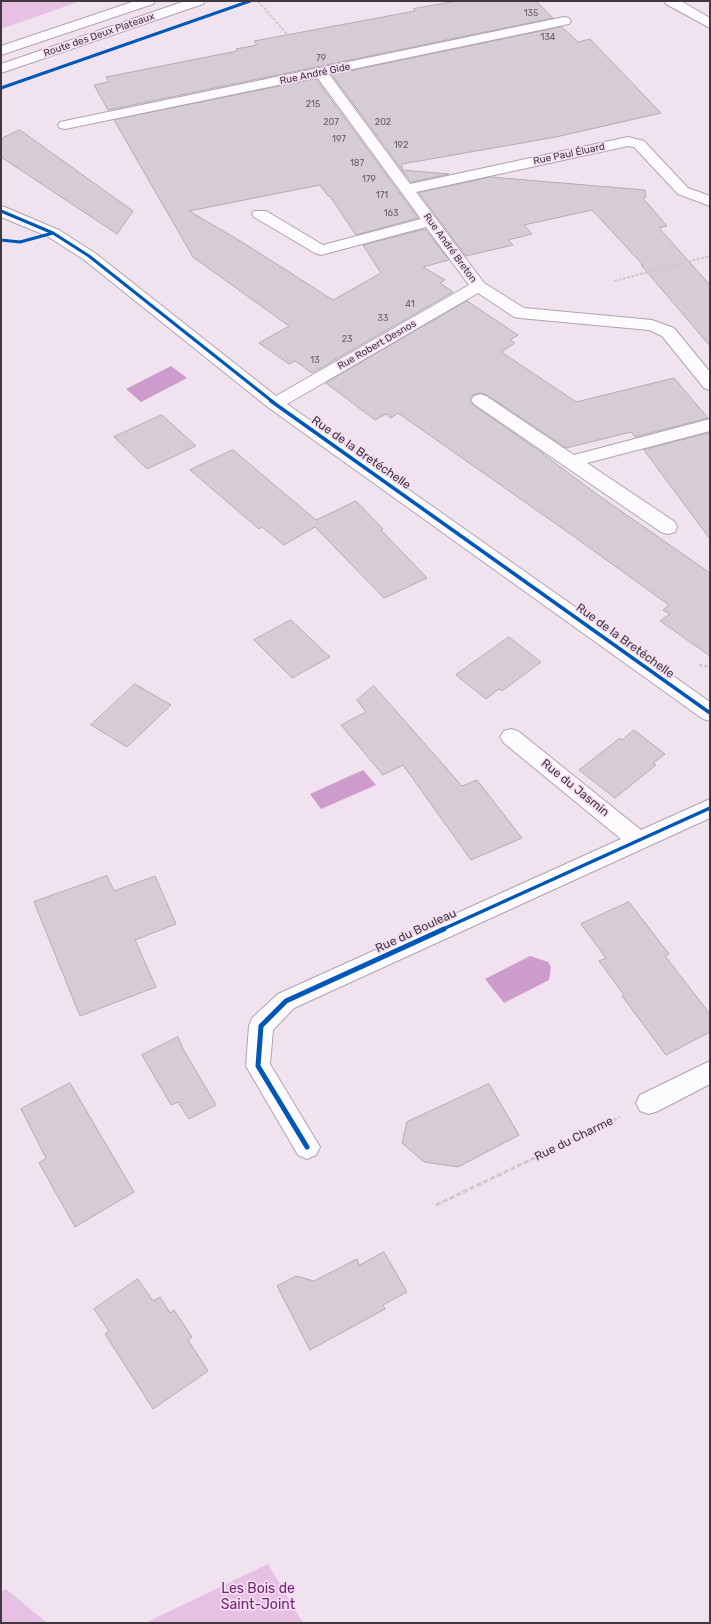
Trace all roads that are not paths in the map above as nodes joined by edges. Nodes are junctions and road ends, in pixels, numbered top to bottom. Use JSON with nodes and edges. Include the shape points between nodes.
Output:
{"nodes":[{"id":1,"x":148,"y":1,"type":"edge"},
{"id":2,"x":198,"y":1,"type":"edge"},
{"id":3,"x":671,"y":1,"type":"edge"},
{"id":4,"x":564,"y":21,"type":"dead end"},
{"id":5,"x":710,"y":24,"type":"edge"},
{"id":6,"x":1,"y":51,"type":"edge"},
{"id":7,"x":1,"y":69,"type":"edge"},
{"id":8,"x":321,"y":73,"type":"junction"},
{"id":9,"x":65,"y":125,"type":"dead end"},
{"id":10,"x":407,"y":189,"type":"junction"},
{"id":11,"x":710,"y":201,"type":"edge"},
{"id":12,"x":1,"y":211,"type":"edge"},
{"id":13,"x":260,"y":214,"type":"dead end"},
{"id":14,"x":431,"y":221,"type":"junction"},
{"id":15,"x":478,"y":286,"type":"junction"},
{"id":16,"x":710,"y":384,"type":"edge"},
{"id":17,"x":480,"y":400,"type":"dead end"},
{"id":18,"x":275,"y":404,"type":"junction"},
{"id":19,"x":710,"y":425,"type":"edge"},
{"id":20,"x":572,"y":461,"type":"junction"},
{"id":21,"x":668,"y":527,"type":"dead end"},
{"id":22,"x":706,"y":706,"type":"edge"},
{"id":23,"x":511,"y":737,"type":"dead end"},
{"id":24,"x":710,"y":808,"type":"edge"},
{"id":25,"x":638,"y":840,"type":"junction"},
{"id":26,"x":710,"y":1072,"type":"edge"},
{"id":27,"x":649,"y":1103,"type":"road end"},
{"id":28,"x":307,"y":1147,"type":"dead end"}],
"edges":[{"from":1,"to":6,"type":"street","name":"Route des Deux Plateaux"},
{"from":2,"to":7,"type":"street","name":"Route des Deux Plateaux"},
{"from":3,"to":5,"type":"street"},
{"from":4,"to":8,"type":"street","name":"Rue André Gide"},
{"from":8,"to":9,"type":"street","name":"Rue André Gide"},
{"from":8,"to":10,"type":"street","name":"Rue André Breton"},
{"from":10,"to":11,"type":"street","name":"Rue Paul Éluard","via":[[628,141],[639,144],[683,191]]},
{"from":10,"to":14,"type":"street","name":"Rue André Breton"},
{"from":12,"to":18,"type":"street","name":"Rue de la Bretéchelle","via":[[53,233],[89,256]]},
{"from":13,"to":14,"type":"street","via":[[321,250]]},
{"from":14,"to":15,"type":"street","name":"Rue André Breton"},
{"from":15,"to":16,"type":"street","name":"Rue André Breton","via":[[520,313],[652,325],[668,332]]},
{"from":15,"to":18,"type":"street","name":"Rue Robert Desnos"},
{"from":17,"to":20,"type":"street"},
{"from":18,"to":22,"type":"street","name":"Rue de la Bretéchelle"},
{"from":19,"to":20,"type":"street"},
{"from":20,"to":21,"type":"street"},
{"from":23,"to":25,"type":"street","name":"Rue du Jasmin"},
{"from":24,"to":25,"type":"street","name":"Rue du Bouleau"},
{"from":25,"to":28,"type":"street","name":"Rue du Bouleau","via":[[286,1001],[261,1026],[258,1066]]},
{"from":26,"to":27,"type":"street"}]}
